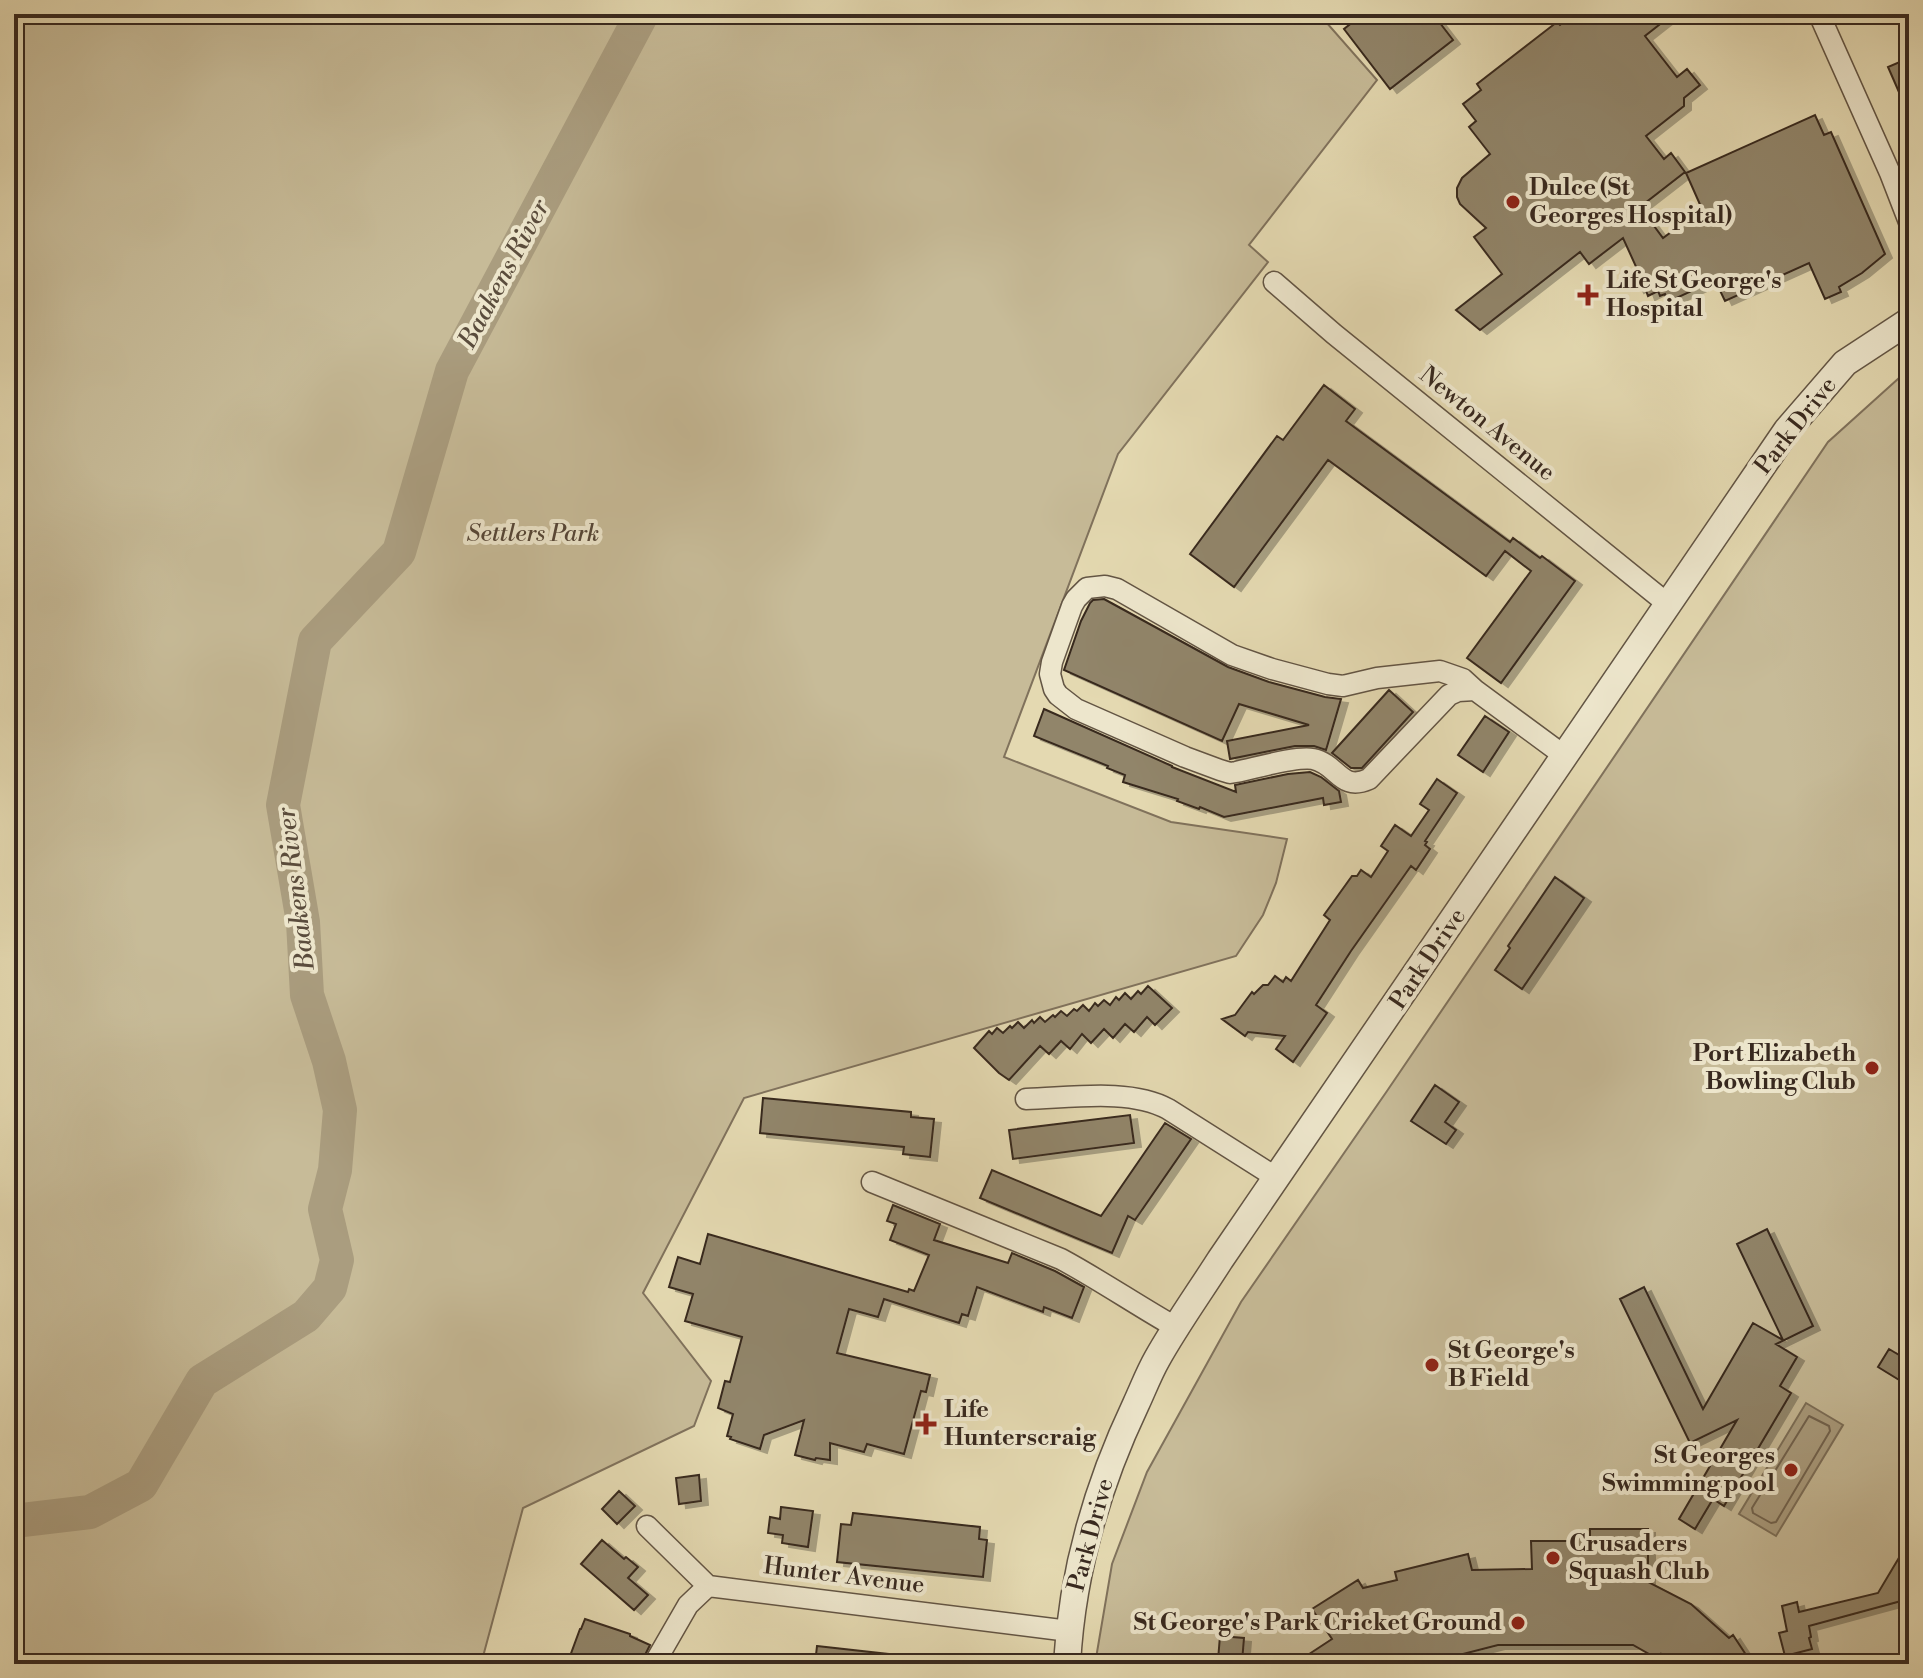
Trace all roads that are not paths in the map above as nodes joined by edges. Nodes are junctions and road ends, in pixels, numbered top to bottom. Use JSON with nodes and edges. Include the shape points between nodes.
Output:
{"nodes":[{"id":1,"x":1819,"y":14,"type":"edge"},
{"id":2,"x":1909,"y":222,"type":"edge"},
{"id":3,"x":1274,"y":282,"type":"dead end"},
{"id":4,"x":1909,"y":321,"type":"edge"},
{"id":5,"x":1669,"y":605,"type":"junction"},
{"id":6,"x":1475,"y":690,"type":"junction"},
{"id":7,"x":1566,"y":757,"type":"junction"},
{"id":8,"x":1026,"y":1099,"type":"dead end"},
{"id":9,"x":1277,"y":1178,"type":"junction"},
{"id":10,"x":872,"y":1182,"type":"dead end"},
{"id":11,"x":1177,"y":1328,"type":"junction"},
{"id":12,"x":647,"y":1526,"type":"dead end"},
{"id":13,"x":708,"y":1586,"type":"junction"},
{"id":14,"x":1069,"y":1631,"type":"junction"},
{"id":15,"x":654,"y":1664,"type":"edge"},
{"id":16,"x":1067,"y":1664,"type":"edge"}],
"edges":[{"from":1,"to":2,"type":"street"},
{"from":3,"to":5,"type":"street","name":"Newton Avenue"},
{"from":4,"to":5,"type":"street","name":"Park Drive","via":[[1845,363],[1826,383],[1787,430]]},
{"from":5,"to":7,"type":"street","name":"Park Drive"},
{"from":6,"to":6,"type":"street","via":[[1449,695],[1369,779],[1351,784],[1310,759],[1230,773],[1220,770],[1076,709],[1058,695],[1050,674],[1076,599],[1087,588],[1105,586],[1232,655],[1272,669],[1336,686],[1440,671]]},
{"from":6,"to":7,"type":"street"},
{"from":7,"to":9,"type":"street","name":"Park Drive"},
{"from":8,"to":9,"type":"street","via":[[1149,1099]]},
{"from":9,"to":11,"type":"street","name":"Park Drive"},
{"from":10,"to":11,"type":"street","via":[[1061,1259]]},
{"from":11,"to":14,"type":"street","name":"Park Drive","via":[[1116,1445],[1078,1569]]},
{"from":12,"to":13,"type":"street"},
{"from":13,"to":14,"type":"street","name":"Hunter Avenue"},
{"from":13,"to":15,"type":"street","via":[[688,1605]]},
{"from":14,"to":16,"type":"street","name":"Park Drive"}]}
